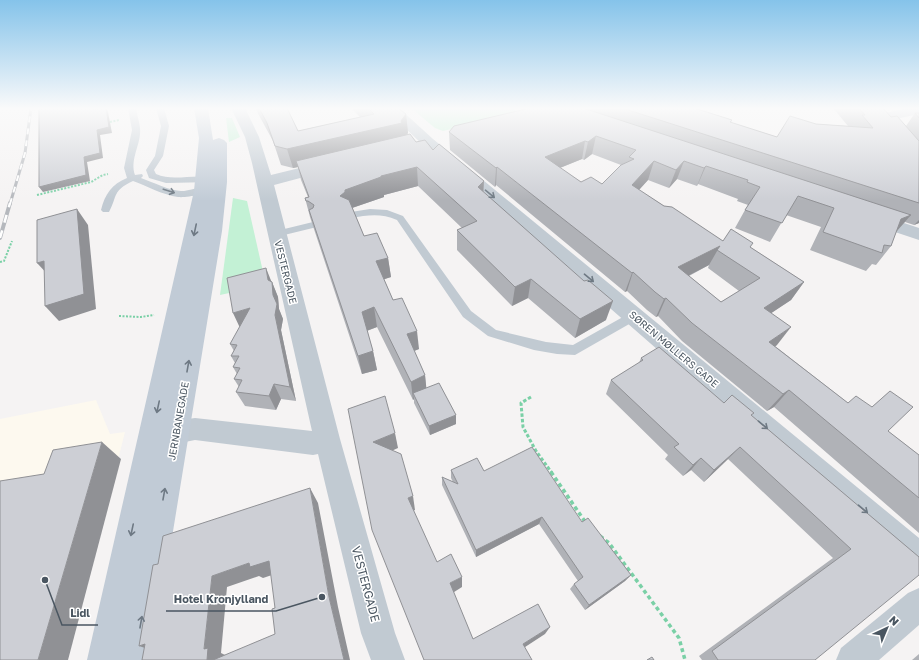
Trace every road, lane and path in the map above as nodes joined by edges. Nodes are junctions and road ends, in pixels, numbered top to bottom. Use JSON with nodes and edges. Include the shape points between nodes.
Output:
{"nodes":[{"id":1,"x":134,"y":139,"type":"edge"},
{"id":2,"x":162,"y":139,"type":"edge"},
{"id":3,"x":206,"y":139,"type":"edge"},
{"id":4,"x":218,"y":139,"type":"edge"},
{"id":5,"x":252,"y":139,"type":"edge"},
{"id":6,"x":425,"y":139,"type":"edge"},
{"id":7,"x":344,"y":162,"type":"edge"},
{"id":8,"x":150,"y":173,"type":"junction"},
{"id":9,"x":131,"y":175,"type":"junction"},
{"id":10,"x":264,"y":182,"type":"junction"},
{"id":11,"x":208,"y":184,"type":"junction"},
{"id":12,"x":37,"y":195,"type":"dead end"},
{"id":13,"x":106,"y":210,"type":"dead end"},
{"id":14,"x":859,"y":214,"type":"edge"},
{"id":15,"x":351,"y":215,"type":"edge"},
{"id":16,"x":313,"y":225,"type":"edge"},
{"id":17,"x":276,"y":234,"type":"junction"},
{"id":18,"x":919,"y":234,"type":"edge"},
{"id":19,"x":12,"y":241,"type":"dead end"},
{"id":20,"x":0,"y":262,"type":"edge"},
{"id":21,"x":178,"y":311,"type":"junction"},
{"id":22,"x":119,"y":316,"type":"dead end"},
{"id":23,"x":634,"y":316,"type":"junction"},
{"id":24,"x":531,"y":397,"type":"dead end"},
{"id":25,"x":163,"y":435,"type":"junction"},
{"id":26,"x":327,"y":439,"type":"junction"},
{"id":27,"x":589,"y":526,"type":"edge"},
{"id":28,"x":599,"y":534,"type":"edge"},
{"id":29,"x":919,"y":557,"type":"edge"},
{"id":30,"x":919,"y":604,"type":"edge"},
{"id":31,"x":104,"y":660,"type":"edge"},
{"id":32,"x":135,"y":660,"type":"edge"},
{"id":33,"x":388,"y":660,"type":"edge"},
{"id":34,"x":685,"y":660,"type":"edge"},
{"id":35,"x":853,"y":660,"type":"edge"}],
"edges":[{"from":1,"to":9,"type":"lane","via":[[130,160]]},
{"from":2,"to":8,"type":"lane","via":[[159,156]]},
{"from":3,"to":11,"type":"main road"},
{"from":4,"to":11,"type":"main road","via":[[220,154]]},
{"from":5,"to":10,"type":"street","name":"VESTERGADE"},
{"from":6,"to":23,"type":"street","name":"SØREN MØLLERS GADE","one_way":true},
{"from":7,"to":10,"type":"street"},
{"from":8,"to":9,"type":"lane"},
{"from":8,"to":11,"type":"lane","via":[[165,181]]},
{"from":9,"to":11,"type":"lane","one_way":true,"via":[[179,194]]},
{"from":9,"to":12,"type":"path","via":[[103,175],[91,182]]},
{"from":9,"to":13,"type":"lane","via":[[112,192]]},
{"from":10,"to":17,"type":"street","name":"VESTERGADE"},
{"from":11,"to":21,"type":"main road","name":"JERNBANEGADE","one_way":true},
{"from":25,"to":11,"type":"main road","name":"JERNBANEGADE","one_way":true,"via":[[213,231]]},
{"from":14,"to":18,"type":"street"},
{"from":15,"to":23,"type":"lane","via":[[372,211],[387,212],[400,218],[467,314],[478,325],[493,333],[569,351]]},
{"from":16,"to":17,"type":"lane"},
{"from":17,"to":26,"type":"street","name":"VESTERGADE"},
{"from":19,"to":20,"type":"path","via":[[4,261]]},
{"from":21,"to":22,"type":"path","via":[[141,317]]},
{"from":21,"to":25,"type":"main road","name":"JERNBANEGADE","one_way":true},
{"from":23,"to":29,"type":"street","name":"SØREN MØLLERS GADE","one_way":true},
{"from":24,"to":27,"type":"path","via":[[521,403],[523,427],[536,451]]},
{"from":25,"to":26,"type":"street","via":[[195,429],[313,443]]},
{"from":25,"to":31,"type":"main road","name":"JERNBANEGADE","one_way":true},
{"from":32,"to":25,"type":"main road","name":"JERNBANEGADE","one_way":true},
{"from":26,"to":33,"type":"street","name":"VESTERGADE","via":[[378,633]]},
{"from":28,"to":34,"type":"path","via":[[609,543],[678,638]]},
{"from":30,"to":35,"type":"street"}]}
